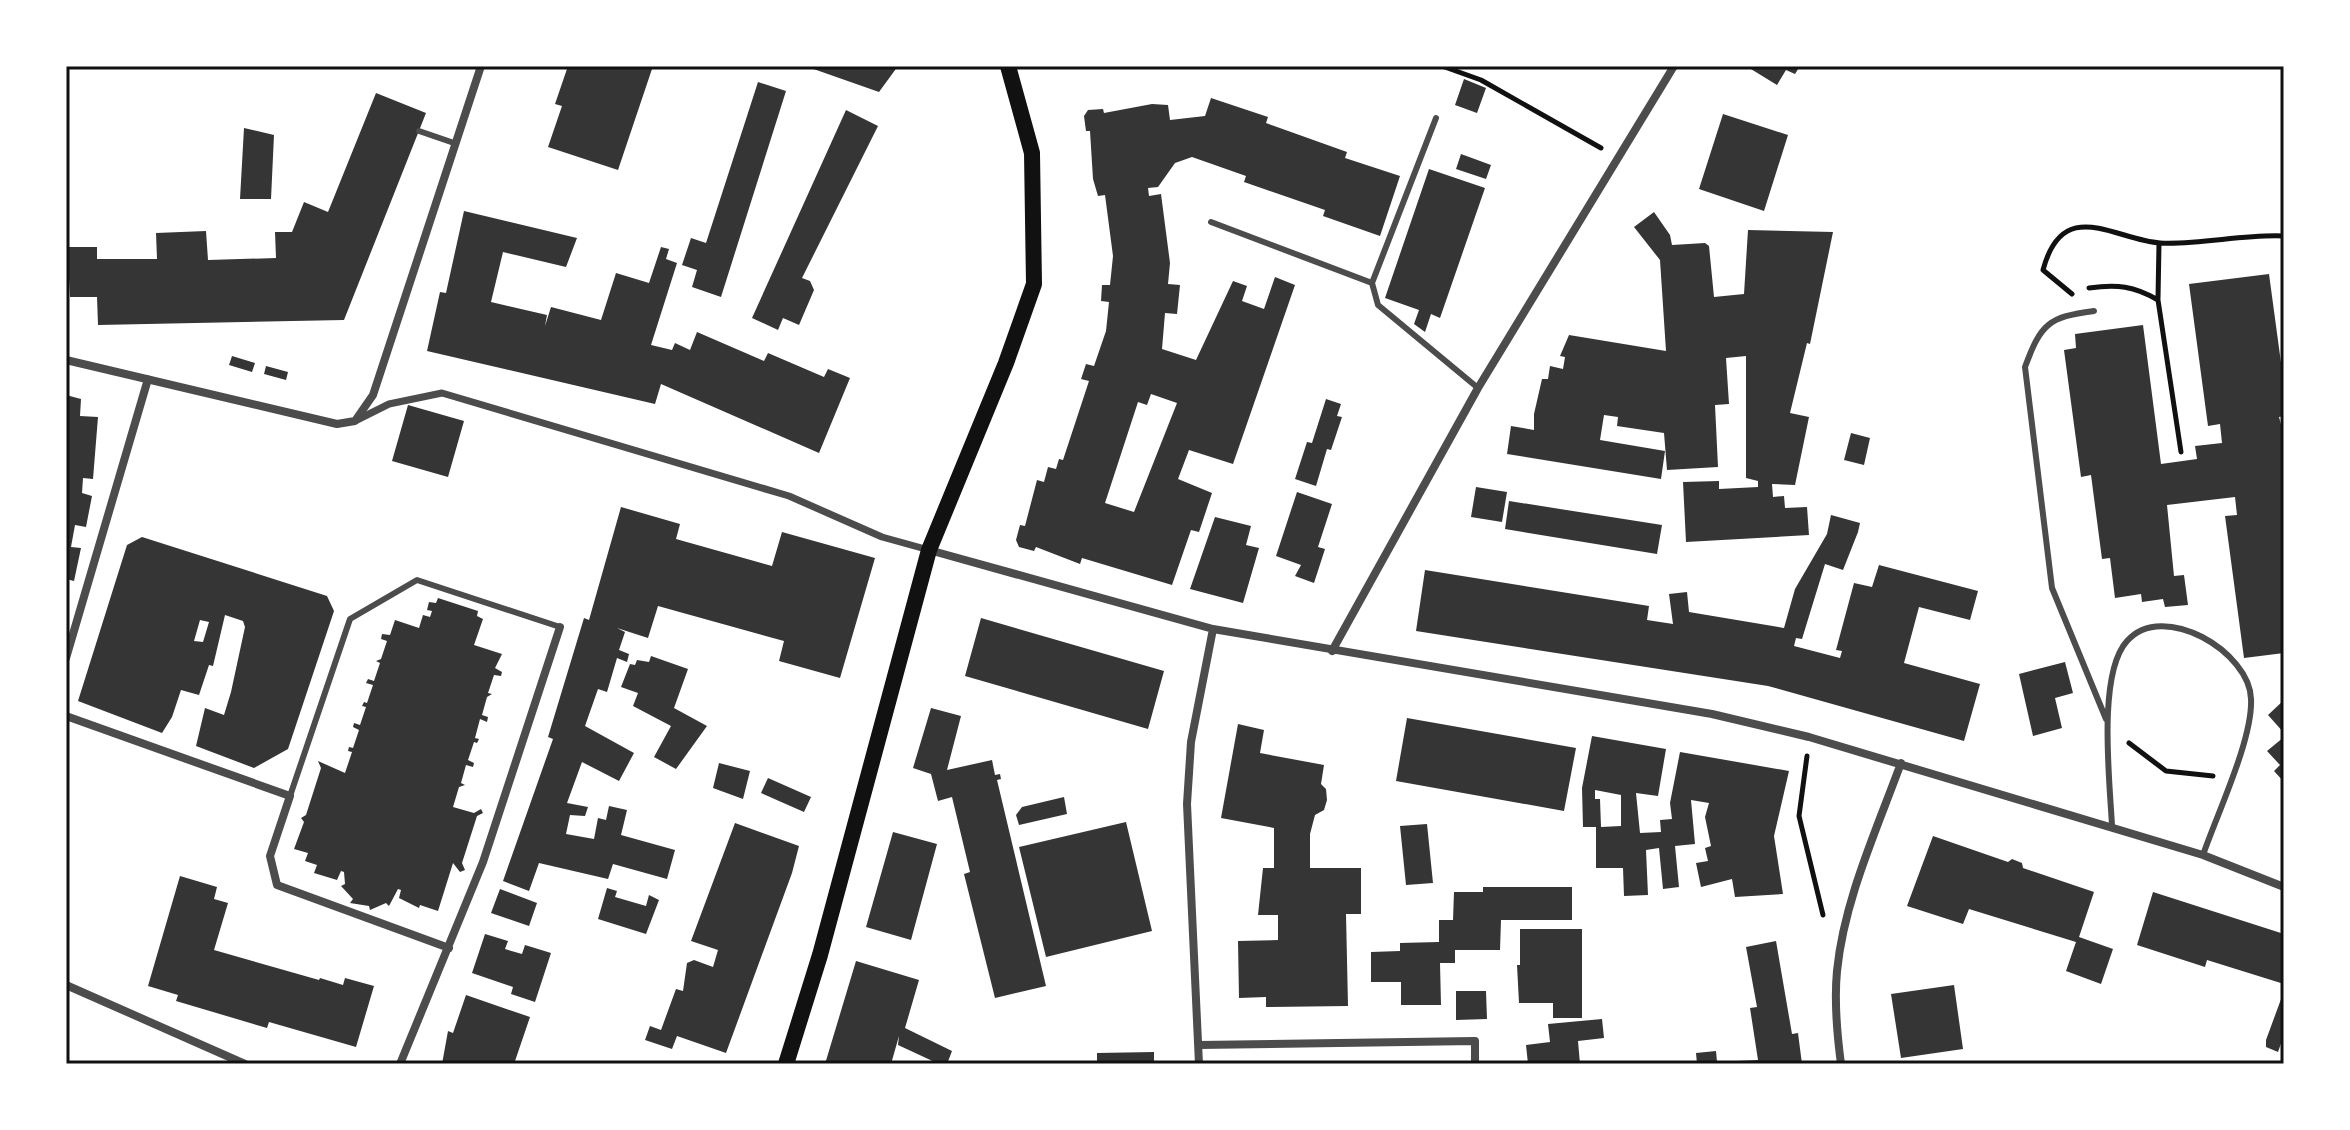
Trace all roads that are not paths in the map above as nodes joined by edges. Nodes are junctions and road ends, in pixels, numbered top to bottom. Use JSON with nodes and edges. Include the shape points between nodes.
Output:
{"nodes":[{"id":1,"x":481,"y":66,"type":"edge"},
{"id":2,"x":1008,"y":66,"type":"edge"},
{"id":3,"x":1674,"y":66,"type":"edge"},
{"id":4,"x":1436,"y":118,"type":"dead end"},
{"id":5,"x":419,"y":131,"type":"dead end"},
{"id":6,"x":454,"y":143,"type":"junction"},
{"id":7,"x":1211,"y":222,"type":"dead end"},
{"id":8,"x":1372,"y":283,"type":"junction"},
{"id":9,"x":2094,"y":311,"type":"dead end"},
{"id":10,"x":66,"y":360,"type":"edge"},
{"id":11,"x":148,"y":379,"type":"junction"},
{"id":12,"x":1478,"y":388,"type":"junction"},
{"id":13,"x":355,"y":421,"type":"junction"},
{"id":14,"x":929,"y":550,"type":"junction"},
{"id":15,"x":560,"y":627,"type":"joint"},
{"id":16,"x":1213,"y":629,"type":"junction"},
{"id":17,"x":1332,"y":651,"type":"junction"},
{"id":18,"x":66,"y":658,"type":"edge"},
{"id":19,"x":66,"y":716,"type":"edge"},
{"id":20,"x":2106,"y":719,"type":"junction"},
{"id":21,"x":1901,"y":763,"type":"junction"},
{"id":22,"x":290,"y":796,"type":"junction"},
{"id":23,"x":2112,"y":826,"type":"junction"},
{"id":24,"x":2203,"y":855,"type":"junction"},
{"id":25,"x":2284,"y":887,"type":"edge"},
{"id":26,"x":449,"y":948,"type":"junction"},
{"id":27,"x":66,"y":985,"type":"edge"},
{"id":28,"x":1199,"y":1045,"type":"junction"},
{"id":29,"x":245,"y":1064,"type":"edge"},
{"id":30,"x":400,"y":1064,"type":"edge"},
{"id":31,"x":786,"y":1064,"type":"edge"},
{"id":32,"x":1199,"y":1064,"type":"edge"},
{"id":33,"x":1475,"y":1064,"type":"edge"},
{"id":34,"x":1841,"y":1064,"type":"edge"}],
"edges":[{"from":1,"to":6,"type":"street"},
{"from":2,"to":14,"type":"main road","via":[[1032,153],[1034,284]]},
{"from":3,"to":12,"type":"street"},
{"from":4,"to":8,"type":"lane"},
{"from":5,"to":6,"type":"lane"},
{"from":6,"to":13,"type":"street","via":[[373,395]]},
{"from":7,"to":8,"type":"lane"},
{"from":8,"to":12,"type":"lane","via":[[1378,305]]},
{"from":9,"to":20,"type":"lane","via":[[2050,320],[2036,337],[2025,367],[2052,588]]},
{"from":10,"to":11,"type":"street"},
{"from":11,"to":13,"type":"street","via":[[337,424]]},
{"from":11,"to":18,"type":"street"},
{"from":12,"to":17,"type":"street"},
{"from":13,"to":14,"type":"street","via":[[389,404],[442,393],[789,496],[882,537]]},
{"from":14,"to":16,"type":"street"},
{"from":14,"to":31,"type":"main road"},
{"from":15,"to":22,"type":"lane","via":[[417,580],[350,619]]},
{"from":15,"to":26,"type":"street","via":[[483,862]]},
{"from":16,"to":17,"type":"street"},
{"from":16,"to":28,"type":"street","via":[[1191,742],[1187,804]]},
{"from":17,"to":21,"type":"street","via":[[1712,714]]},
{"from":19,"to":22,"type":"street"},
{"from":20,"to":23,"type":"lane"},
{"from":20,"to":24,"type":"lane","via":[[2115,665],[2126,642],[2149,625],[2175,625],[2205,639],[2235,664],[2251,694],[2251,724]]},
{"from":21,"to":23,"type":"street"},
{"from":21,"to":34,"type":"street","via":[[1852,901],[1837,970]]},
{"from":22,"to":26,"type":"street","via":[[270,856],[277,885]]},
{"from":23,"to":24,"type":"street"},
{"from":24,"to":25,"type":"street"},
{"from":26,"to":30,"type":"street"},
{"from":27,"to":29,"type":"street"},
{"from":28,"to":32,"type":"street"},
{"from":28,"to":33,"type":"street","via":[[1475,1041]]}]}
